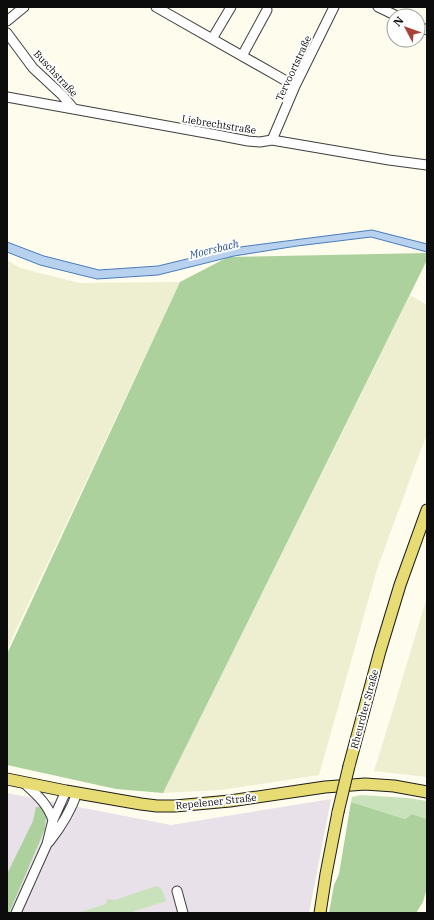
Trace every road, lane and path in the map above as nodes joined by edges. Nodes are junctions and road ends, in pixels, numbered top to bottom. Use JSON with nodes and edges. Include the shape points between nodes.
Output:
{"nodes":[{"id":1,"x":24,"y":7,"type":"edge"},
{"id":2,"x":156,"y":7,"type":"edge"},
{"id":3,"x":232,"y":7,"type":"edge"},
{"id":4,"x":334,"y":7,"type":"edge"},
{"id":5,"x":268,"y":10,"type":"dead end"},
{"id":6,"x":7,"y":21,"type":"edge"},
{"id":7,"x":7,"y":33,"type":"edge"},
{"id":8,"x":212,"y":39,"type":"junction"},
{"id":9,"x":242,"y":56,"type":"junction"},
{"id":10,"x":295,"y":86,"type":"junction"},
{"id":11,"x":7,"y":98,"type":"edge"},
{"id":12,"x":74,"y":109,"type":"junction"},
{"id":13,"x":272,"y":140,"type":"junction"},
{"id":14,"x":427,"y":165,"type":"edge"},
{"id":15,"x":427,"y":510,"type":"edge"},
{"id":16,"x":7,"y":779,"type":"edge"},
{"id":17,"x":24,"y":783,"type":"junction"},
{"id":18,"x":71,"y":792,"type":"junction"},
{"id":19,"x":427,"y":792,"type":"edge"},
{"id":20,"x":53,"y":820,"type":"junction"},
{"id":21,"x":47,"y":844,"type":"junction"},
{"id":22,"x":177,"y":891,"type":"dead end"},
{"id":23,"x":16,"y":913,"type":"edge"},
{"id":24,"x":183,"y":913,"type":"edge"},
{"id":25,"x":320,"y":913,"type":"edge"}],
"edges":[{"from":1,"to":6,"type":"street"},
{"from":2,"to":8,"type":"street"},
{"from":3,"to":8,"type":"street"},
{"from":4,"to":10,"type":"street","name":"Tervoortstraße"},
{"from":5,"to":9,"type":"street"},
{"from":7,"to":12,"type":"street","name":"Buschstraße","via":[[33,68]]},
{"from":8,"to":9,"type":"street"},
{"from":9,"to":10,"type":"street"},
{"from":10,"to":13,"type":"street","name":"Tervoortstraße"},
{"from":11,"to":12,"type":"street","name":"Liebrechtstraße"},
{"from":12,"to":13,"type":"street","name":"Liebrechtstraße","via":[[243,140]]},
{"from":13,"to":14,"type":"street","name":"Liebrechtstraße"},
{"from":15,"to":25,"type":"main road","name":"Rheurdter Straße","bridge":true,"via":[[400,585],[349,766]]},
{"from":16,"to":17,"type":"main road","name":"Repelener Straße"},
{"from":17,"to":18,"type":"main road","name":"Repelener Straße"},
{"from":17,"to":20,"type":"street","via":[[43,801]]},
{"from":18,"to":19,"type":"main road","name":"Repelener Straße","via":[[141,804],[175,806],[365,784]]},
{"from":18,"to":20,"type":"street"},
{"from":18,"to":21,"type":"street","via":[[73,802],[57,832]]},
{"from":20,"to":21,"type":"street"},
{"from":21,"to":23,"type":"street"},
{"from":22,"to":24,"type":"street"}]}
